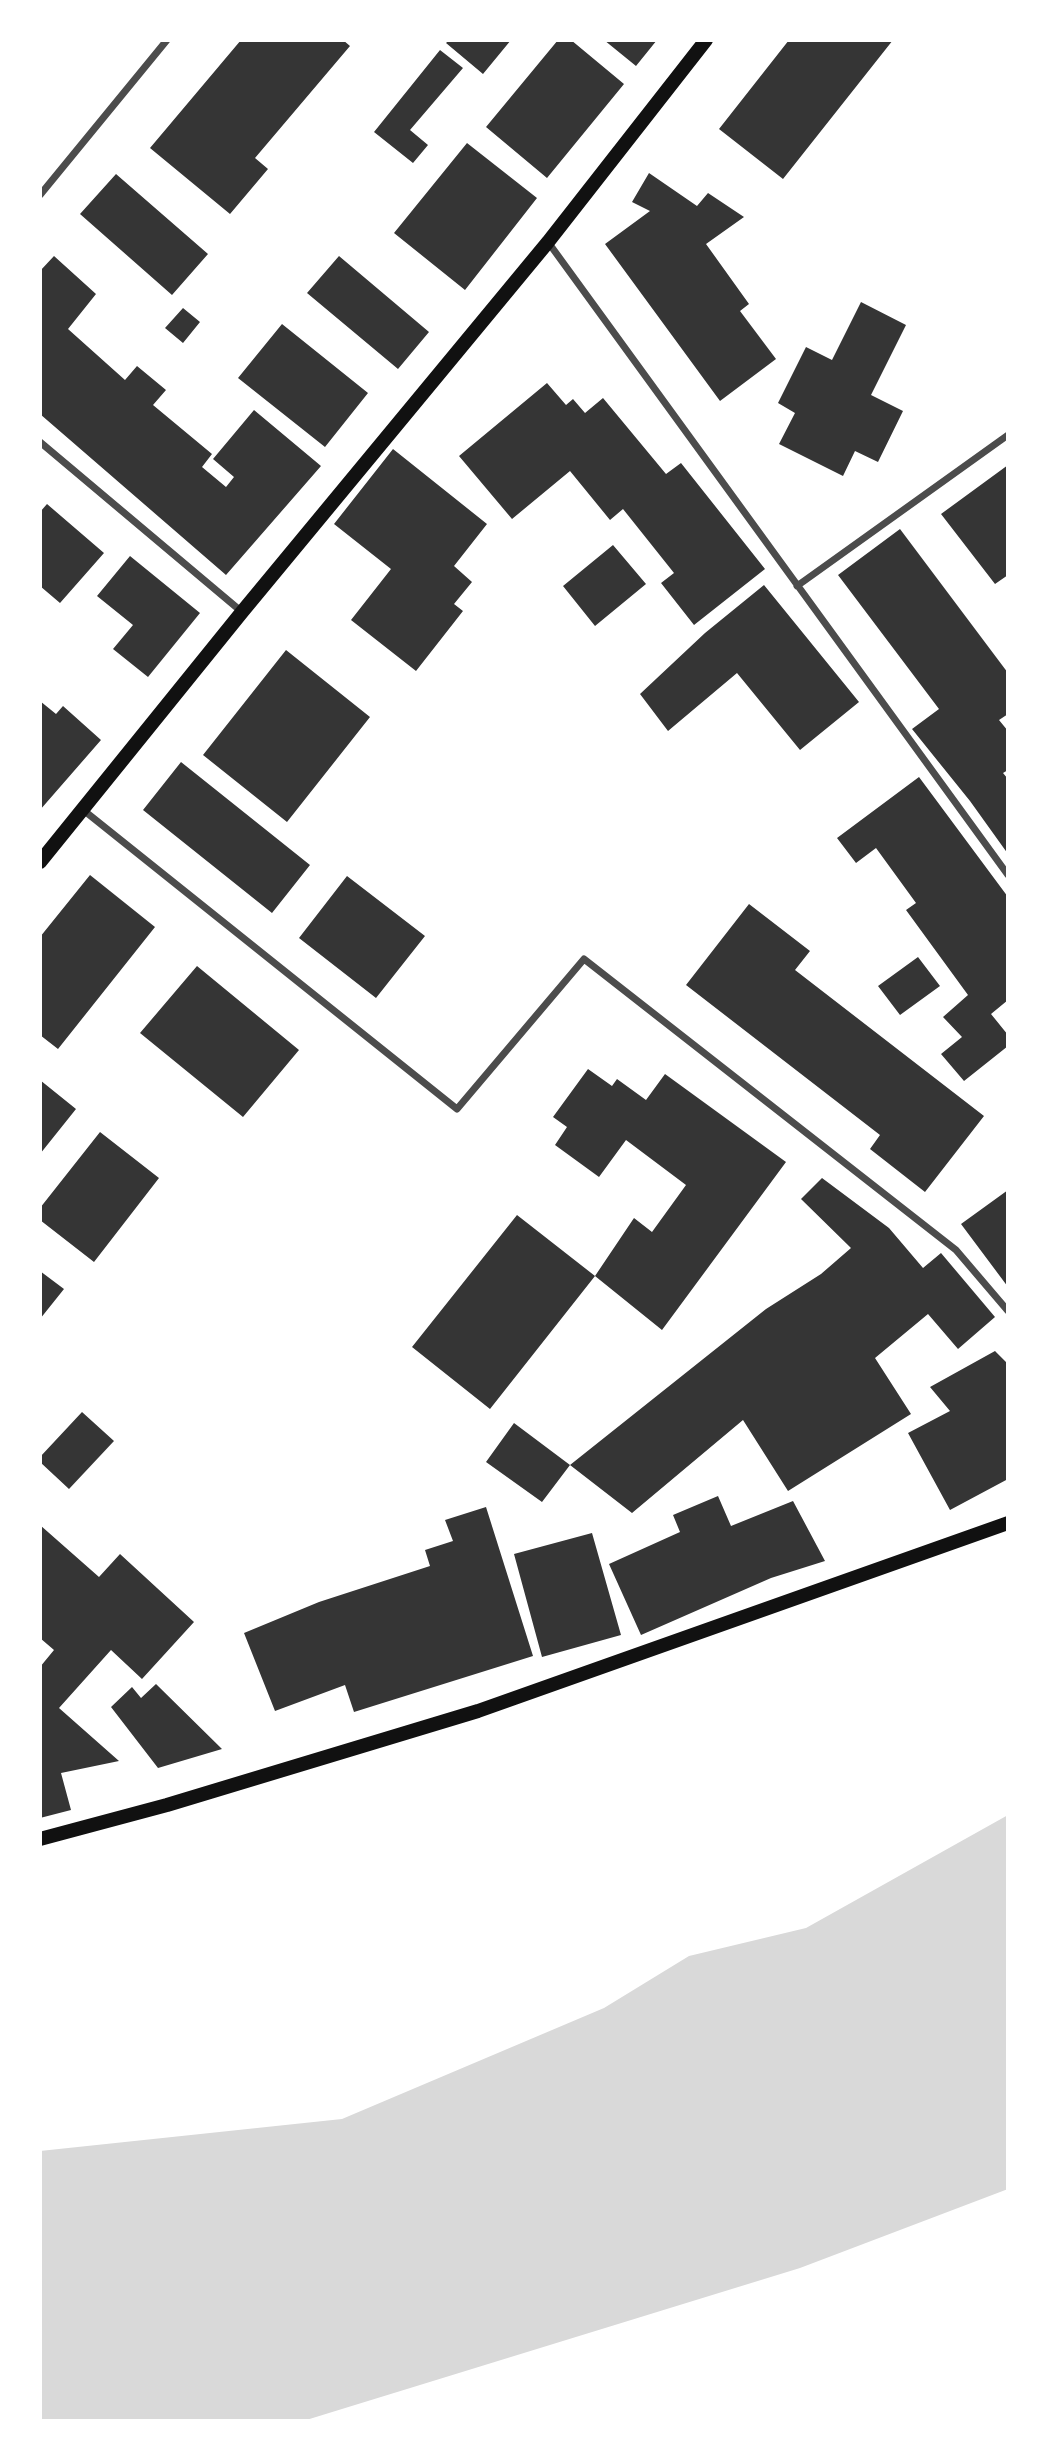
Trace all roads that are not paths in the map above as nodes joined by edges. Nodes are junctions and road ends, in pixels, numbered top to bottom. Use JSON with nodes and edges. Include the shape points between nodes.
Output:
{"nodes":[{"id":1,"x":167,"y":40,"type":"edge"},
{"id":2,"x":706,"y":40,"type":"edge"},
{"id":3,"x":40,"y":195,"type":"edge"},
{"id":4,"x":548,"y":242,"type":"junction"},
{"id":5,"x":1008,"y":435,"type":"edge"},
{"id":6,"x":40,"y":442,"type":"edge"},
{"id":7,"x":797,"y":586,"type":"junction"},
{"id":8,"x":242,"y":612,"type":"junction"},
{"id":9,"x":82,"y":810,"type":"junction"},
{"id":10,"x":40,"y":862,"type":"edge"},
{"id":11,"x":1008,"y":875,"type":"edge"},
{"id":12,"x":1008,"y":1311,"type":"edge"},
{"id":13,"x":1008,"y":1523,"type":"edge"},
{"id":14,"x":40,"y":1839,"type":"edge"}],
"edges":[{"from":1,"to":3,"type":"street"},
{"from":2,"to":4,"type":"main road"},
{"from":4,"to":7,"type":"street"},
{"from":4,"to":8,"type":"main road"},
{"from":5,"to":7,"type":"street"},
{"from":6,"to":8,"type":"street"},
{"from":7,"to":11,"type":"street"},
{"from":8,"to":9,"type":"main road"},
{"from":9,"to":10,"type":"main road"},
{"from":9,"to":12,"type":"street","via":[[457,1109],[584,959],[956,1250]]},
{"from":13,"to":14,"type":"main road","via":[[478,1711]]}]}
